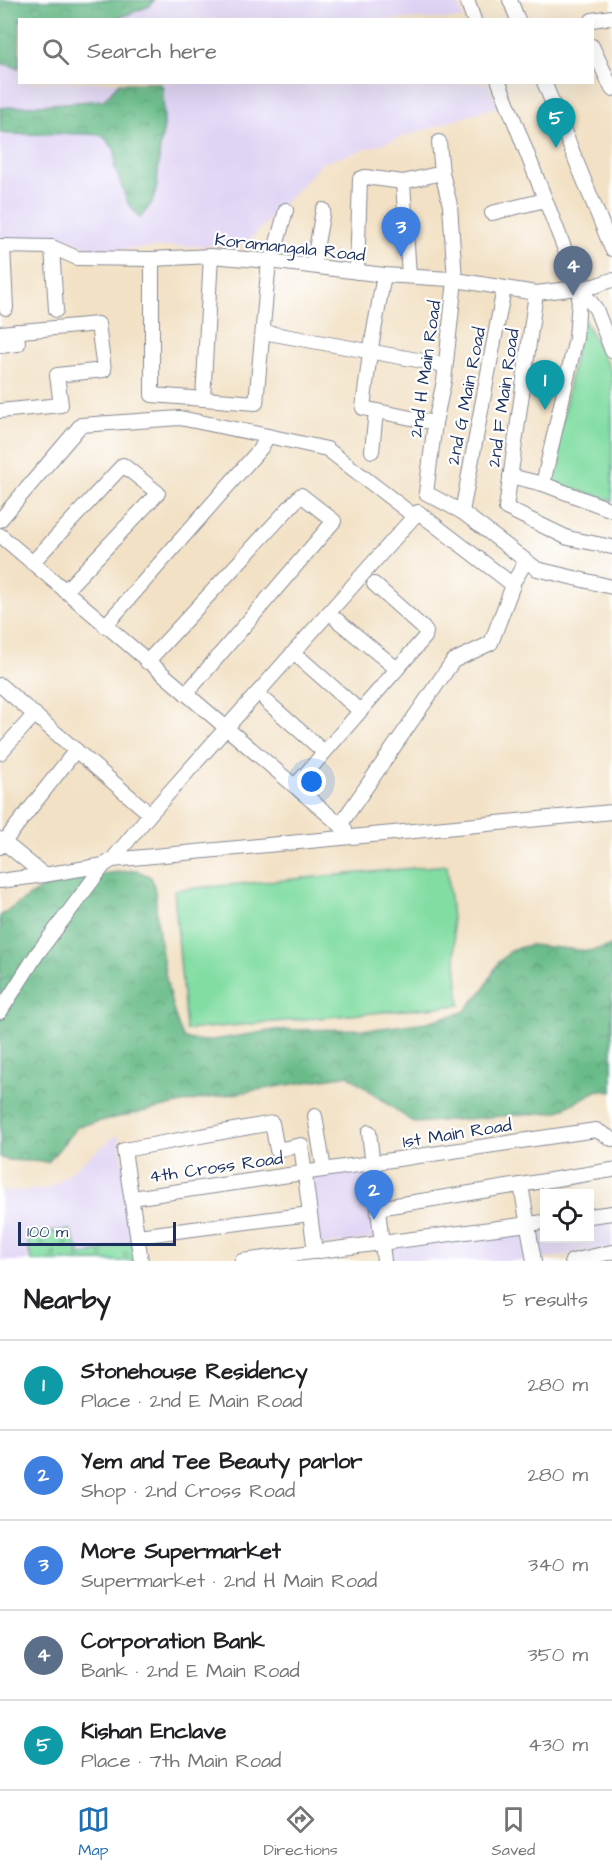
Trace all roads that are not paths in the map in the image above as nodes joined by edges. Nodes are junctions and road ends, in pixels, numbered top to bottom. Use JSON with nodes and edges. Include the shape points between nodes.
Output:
{"nodes":[{"id":1,"x":467,"y":0,"type":"edge"},
{"id":2,"x":510,"y":0,"type":"edge"},
{"id":3,"x":612,"y":17,"type":"edge"},
{"id":4,"x":473,"y":18,"type":"edge"},
{"id":5,"x":517,"y":18,"type":"edge"},
{"id":6,"x":594,"y":20,"type":"edge"},
{"id":7,"x":594,"y":49,"type":"edge"},
{"id":8,"x":609,"y":75,"type":"edge"},
{"id":9,"x":500,"y":84,"type":"edge"},
{"id":10,"x":545,"y":84,"type":"edge"},
{"id":11,"x":612,"y":89,"type":"edge"},
{"id":12,"x":439,"y":142,"type":"dead end"},
{"id":13,"x":442,"y":173,"type":"junction"},
{"id":14,"x":403,"y":182,"type":"junction"},
{"id":15,"x":545,"y":200,"type":"junction"},
{"id":16,"x":286,"y":210,"type":"dead end"},
{"id":17,"x":323,"y":210,"type":"dead end"},
{"id":18,"x":492,"y":213,"type":"dead end"},
{"id":19,"x":1,"y":246,"type":"edge"},
{"id":20,"x":52,"y":247,"type":"junction"},
{"id":21,"x":612,"y":249,"type":"edge"},
{"id":22,"x":211,"y":256,"type":"junction"},
{"id":23,"x":152,"y":259,"type":"junction"},
{"id":24,"x":270,"y":261,"type":"junction"},
{"id":25,"x":313,"y":266,"type":"junction"},
{"id":26,"x":357,"y":272,"type":"junction"},
{"id":27,"x":384,"y":275,"type":"junction"},
{"id":28,"x":409,"y":276,"type":"junction"},
{"id":29,"x":455,"y":279,"type":"junction"},
{"id":30,"x":612,"y":280,"type":"edge"},
{"id":31,"x":504,"y":288,"type":"junction"},
{"id":32,"x":580,"y":288,"type":"junction"},
{"id":33,"x":536,"y":293,"type":"junction"},
{"id":34,"x":6,"y":308,"type":"dead end"},
{"id":35,"x":56,"y":310,"type":"dead end"},
{"id":36,"x":17,"y":331,"type":"junction"},
{"id":37,"x":263,"y":332,"type":"junction"},
{"id":38,"x":0,"y":333,"type":"edge"},
{"id":39,"x":0,"y":346,"type":"edge"},
{"id":40,"x":612,"y":351,"type":"edge"},
{"id":41,"x":370,"y":353,"type":"junction"},
{"id":42,"x":445,"y":365,"type":"junction"},
{"id":43,"x":203,"y":399,"type":"junction"},
{"id":44,"x":370,"y":410,"type":"junction"},
{"id":45,"x":0,"y":411,"type":"edge"},
{"id":46,"x":435,"y":423,"type":"junction"},
{"id":47,"x":268,"y":436,"type":"junction"},
{"id":48,"x":372,"y":452,"type":"dead end"},
{"id":49,"x":510,"y":476,"type":"junction"},
{"id":50,"x":543,"y":484,"type":"junction"},
{"id":51,"x":612,"y":510,"type":"edge"},
{"id":52,"x":462,"y":512,"type":"junction"},
{"id":53,"x":414,"y":516,"type":"junction"},
{"id":54,"x":0,"y":520,"type":"edge"},
{"id":55,"x":0,"y":535,"type":"edge"},
{"id":56,"x":612,"y":547,"type":"edge"},
{"id":57,"x":526,"y":561,"type":"junction"},
{"id":58,"x":32,"y":563,"type":"junction"},
{"id":59,"x":516,"y":578,"type":"dead end"},
{"id":60,"x":374,"y":584,"type":"dead end"},
{"id":61,"x":612,"y":587,"type":"edge"},
{"id":62,"x":65,"y":591,"type":"junction"},
{"id":63,"x":337,"y":620,"type":"dead end"},
{"id":64,"x":105,"y":626,"type":"junction"},
{"id":65,"x":301,"y":660,"type":"dead end"},
{"id":66,"x":147,"y":662,"type":"junction"},
{"id":67,"x":397,"y":669,"type":"junction"},
{"id":68,"x":0,"y":685,"type":"edge"},
{"id":69,"x":186,"y":694,"type":"junction"},
{"id":70,"x":266,"y":701,"type":"dead end"},
{"id":71,"x":360,"y":711,"type":"junction"},
{"id":72,"x":34,"y":714,"type":"junction"},
{"id":73,"x":226,"y":728,"type":"junction"},
{"id":74,"x":76,"y":750,"type":"junction"},
{"id":75,"x":324,"y":752,"type":"junction"},
{"id":76,"x":0,"y":753,"type":"edge"},
{"id":77,"x":294,"y":786,"type":"junction"},
{"id":78,"x":612,"y":812,"type":"edge"},
{"id":79,"x":150,"y":814,"type":"junction"},
{"id":80,"x":340,"y":825,"type":"junction"},
{"id":81,"x":354,"y":837,"type":"junction"},
{"id":82,"x":1,"y":843,"type":"edge"},
{"id":83,"x":108,"y":863,"type":"junction"},
{"id":84,"x":44,"y":875,"type":"junction"},
{"id":85,"x":0,"y":881,"type":"edge"},
{"id":86,"x":0,"y":1012,"type":"edge"},
{"id":87,"x":315,"y":1116,"type":"dead end"},
{"id":88,"x":369,"y":1132,"type":"dead end"},
{"id":89,"x":612,"y":1139,"type":"edge"},
{"id":90,"x":373,"y":1164,"type":"junction"},
{"id":91,"x":324,"y":1170,"type":"junction"},
{"id":92,"x":612,"y":1170,"type":"edge"},
{"id":93,"x":304,"y":1172,"type":"junction"},
{"id":94,"x":521,"y":1185,"type":"junction"},
{"id":95,"x":132,"y":1198,"type":"junction"},
{"id":96,"x":378,"y":1208,"type":"junction"},
{"id":97,"x":612,"y":1213,"type":"edge"},
{"id":98,"x":310,"y":1214,"type":"junction"},
{"id":99,"x":594,"y":1215,"type":"edge"},
{"id":100,"x":540,"y":1222,"type":"edge"},
{"id":101,"x":527,"y":1224,"type":"junction"},
{"id":102,"x":138,"y":1236,"type":"junction"},
{"id":103,"x":381,"y":1242,"type":"junction"},
{"id":104,"x":315,"y":1252,"type":"junction"},
{"id":105,"x":612,"y":1252,"type":"edge"},
{"id":106,"x":141,"y":1261,"type":"edge"},
{"id":107,"x":242,"y":1261,"type":"edge"},
{"id":108,"x":384,"y":1261,"type":"edge"},
{"id":109,"x":534,"y":1261,"type":"edge"},
{"id":110,"x":572,"y":1261,"type":"edge"}],
"edges":[{"from":1,"to":4,"type":"street"},
{"from":2,"to":5,"type":"street"},
{"from":3,"to":6,"type":"street"},
{"from":7,"to":8,"type":"street"},
{"from":8,"to":11,"type":"street"},
{"from":9,"to":15,"type":"street"},
{"from":10,"to":21,"type":"street"},
{"from":12,"to":13,"type":"street","name":"2nd H Main Road"},
{"from":13,"to":14,"type":"street"},
{"from":13,"to":29,"type":"street","name":"2nd H Main Road","via":[[450,205]]},
{"from":14,"to":26,"type":"street","via":[[365,177],[360,180]]},
{"from":14,"to":28,"type":"street"},
{"from":15,"to":18,"type":"street"},
{"from":15,"to":32,"type":"street"},
{"from":16,"to":24,"type":"street"},
{"from":17,"to":25,"type":"street"},
{"from":19,"to":20,"type":"street","name":"Koramangala Road"},
{"from":19,"to":34,"type":"street"},
{"from":20,"to":23,"type":"street","name":"Koramangala Road","via":[[77,258]]},
{"from":20,"to":35,"type":"street"},
{"from":22,"to":23,"type":"street","name":"Koramangala Road"},
{"from":22,"to":24,"type":"street","name":"Koramangala Road"},
{"from":22,"to":43,"type":"street"},
{"from":23,"to":43,"type":"street","via":[[152,395]]},
{"from":24,"to":25,"type":"street","name":"Koramangala Road"},
{"from":24,"to":37,"type":"street"},
{"from":25,"to":26,"type":"street","name":"Koramangala Road"},
{"from":26,"to":27,"type":"street","name":"Koramangala Road"},
{"from":27,"to":28,"type":"street","name":"Koramangala Road"},
{"from":27,"to":41,"type":"street"},
{"from":28,"to":29,"type":"street","name":"Koramangala Road"},
{"from":29,"to":31,"type":"street","name":"Koramangala Road"},
{"from":29,"to":42,"type":"street","name":"2nd H Main Road"},
{"from":30,"to":32,"type":"street","name":"Koramangala Road"},
{"from":31,"to":33,"type":"street","name":"Koramangala Road"},
{"from":31,"to":52,"type":"street","name":"2nd G Main Road"},
{"from":32,"to":33,"type":"street","name":"Koramangala Road"},
{"from":32,"to":40,"type":"street","via":[[596,309]]},
{"from":32,"to":50,"type":"street","via":[[576,338]]},
{"from":33,"to":49,"type":"street","name":"2nd F Main Road"},
{"from":36,"to":38,"type":"street"},
{"from":36,"to":39,"type":"street","via":[[18,344]]},
{"from":36,"to":45,"type":"street","via":[[98,324],[104,370],[57,375],[61,405]]},
{"from":37,"to":41,"type":"street"},
{"from":37,"to":43,"type":"street","via":[[256,403]]},
{"from":41,"to":42,"type":"street"},
{"from":41,"to":44,"type":"street"},
{"from":42,"to":46,"type":"street","name":"2nd H Main Road"},
{"from":44,"to":46,"type":"street"},
{"from":44,"to":48,"type":"street"},
{"from":46,"to":52,"type":"street","name":"2nd H Main Road","via":[[426,493]]},
{"from":47,"to":53,"type":"street","via":[[327,449]]},
{"from":47,"to":54,"type":"street","via":[[180,418],[81,425]]},
{"from":47,"to":64,"type":"street"},
{"from":49,"to":50,"type":"street"},
{"from":49,"to":56,"type":"street","name":"2nd F Main Road","via":[[506,508],[568,538]]},
{"from":50,"to":51,"type":"street"},
{"from":52,"to":57,"type":"street","name":"2nd H Main Road"},
{"from":53,"to":73,"type":"street"},
{"from":53,"to":80,"type":"street","via":[[418,512],[513,585],[491,643],[453,661]]},
{"from":55,"to":58,"type":"street"},
{"from":57,"to":59,"type":"street"},
{"from":57,"to":61,"type":"street","name":"2nd H Main Road","via":[[537,569]]},
{"from":58,"to":62,"type":"street"},
{"from":58,"to":62,"type":"street","via":[[123,465],[158,493]]},
{"from":60,"to":67,"type":"street","via":[[426,632]]},
{"from":62,"to":64,"type":"street"},
{"from":63,"to":67,"type":"street"},
{"from":64,"to":66,"type":"street"},
{"from":65,"to":71,"type":"street"},
{"from":66,"to":69,"type":"street"},
{"from":66,"to":69,"type":"street","via":[[301,495],[334,521]]},
{"from":67,"to":71,"type":"street"},
{"from":68,"to":72,"type":"street"},
{"from":69,"to":73,"type":"street"},
{"from":70,"to":75,"type":"street"},
{"from":71,"to":75,"type":"street"},
{"from":72,"to":74,"type":"street"},
{"from":72,"to":76,"type":"street"},
{"from":73,"to":77,"type":"street"},
{"from":73,"to":79,"type":"street"},
{"from":74,"to":79,"type":"street"},
{"from":74,"to":82,"type":"street"},
{"from":75,"to":77,"type":"street"},
{"from":77,"to":80,"type":"street"},
{"from":78,"to":81,"type":"street"},
{"from":79,"to":83,"type":"street"},
{"from":80,"to":81,"type":"street"},
{"from":81,"to":83,"type":"street"},
{"from":82,"to":84,"type":"street"},
{"from":83,"to":84,"type":"street"},
{"from":83,"to":86,"type":"street","via":[[38,954]]},
{"from":84,"to":85,"type":"street"},
{"from":87,"to":91,"type":"street"},
{"from":88,"to":90,"type":"street"},
{"from":89,"to":90,"type":"street","name":"1st Main Road","via":[[596,1130]]},
{"from":90,"to":91,"type":"street","name":"1st Main Road"},
{"from":90,"to":96,"type":"street"},
{"from":91,"to":93,"type":"street","name":"1st Main Road"},
{"from":92,"to":94,"type":"street"},
{"from":93,"to":95,"type":"street","name":"4th Cross Road"},
{"from":93,"to":95,"type":"street","via":[[301,1145],[277,1150],[272,1123],[124,1150]]},
{"from":93,"to":98,"type":"street"},
{"from":94,"to":96,"type":"street"},
{"from":94,"to":101,"type":"street"},
{"from":95,"to":102,"type":"street"},
{"from":96,"to":103,"type":"street"},
{"from":97,"to":99,"type":"street"},
{"from":98,"to":102,"type":"street"},
{"from":98,"to":104,"type":"street"},
{"from":100,"to":101,"type":"street"},
{"from":101,"to":103,"type":"street"},
{"from":101,"to":109,"type":"street"},
{"from":102,"to":106,"type":"street"},
{"from":103,"to":104,"type":"street"},
{"from":103,"to":108,"type":"street"},
{"from":104,"to":107,"type":"street"},
{"from":105,"to":110,"type":"street"}]}
